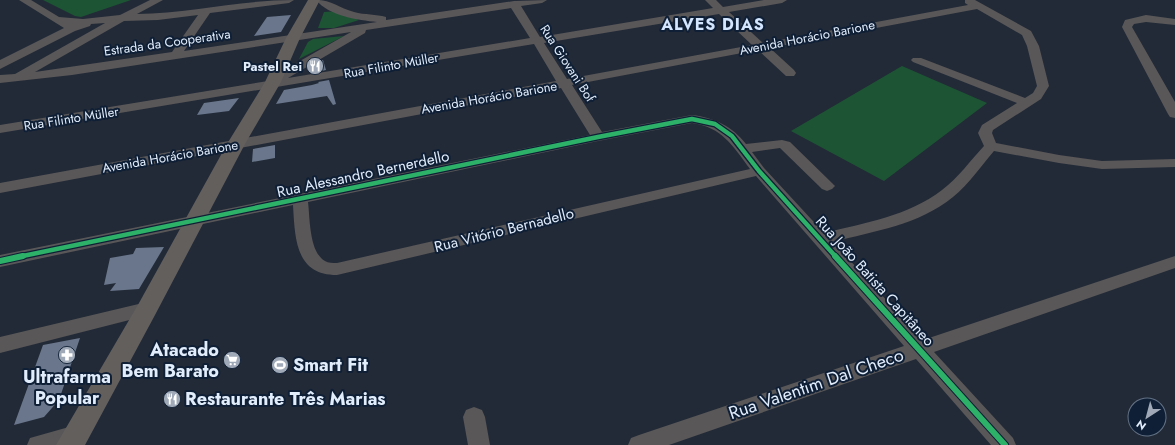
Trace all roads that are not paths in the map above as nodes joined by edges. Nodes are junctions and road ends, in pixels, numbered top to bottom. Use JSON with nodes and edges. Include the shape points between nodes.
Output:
{"nodes":[{"id":1,"x":24,"y":0,"type":"edge"},
{"id":2,"x":158,"y":0,"type":"edge"},
{"id":3,"x":289,"y":0,"type":"edge"},
{"id":4,"x":314,"y":0,"type":"edge"},
{"id":5,"x":321,"y":0,"type":"edge"},
{"id":6,"x":542,"y":0,"type":"edge"},
{"id":7,"x":710,"y":0,"type":"edge"},
{"id":8,"x":782,"y":0,"type":"edge"},
{"id":9,"x":972,"y":3,"type":"edge"},
{"id":10,"x":514,"y":4,"type":"junction"},
{"id":11,"x":721,"y":10,"type":"junction"},
{"id":12,"x":206,"y":12,"type":"junction"},
{"id":13,"x":119,"y":18,"type":"junction"},
{"id":14,"x":59,"y":20,"type":"junction"},
{"id":15,"x":96,"y":21,"type":"junction"},
{"id":16,"x":371,"y":21,"type":"junction"},
{"id":17,"x":1175,"y":22,"type":"edge"},
{"id":18,"x":71,"y":30,"type":"junction"},
{"id":19,"x":293,"y":38,"type":"junction"},
{"id":20,"x":536,"y":40,"type":"junction"},
{"id":21,"x":761,"y":46,"type":"junction"},
{"id":22,"x":175,"y":56,"type":"junction"},
{"id":23,"x":917,"y":60,"type":"dead end"},
{"id":24,"x":0,"y":65,"type":"edge"},
{"id":25,"x":790,"y":73,"type":"dead end"},
{"id":26,"x":13,"y":78,"type":"junction"},
{"id":27,"x":0,"y":79,"type":"edge"},
{"id":28,"x":272,"y":83,"type":"junction"},
{"id":29,"x":564,"y":83,"type":"junction"},
{"id":30,"x":0,"y":87,"type":"edge"},
{"id":31,"x":1026,"y":103,"type":"junction"},
{"id":32,"x":1175,"y":114,"type":"edge"},
{"id":33,"x":0,"y":129,"type":"edge"},
{"id":34,"x":729,"y":132,"type":"joint"},
{"id":35,"x":598,"y":137,"type":"junction"},
{"id":36,"x":236,"y":144,"type":"junction"},
{"id":37,"x":991,"y":146,"type":"junction"},
{"id":38,"x":742,"y":149,"type":"junction"},
{"id":39,"x":1175,"y":163,"type":"edge"},
{"id":40,"x":760,"y":171,"type":"junction"},
{"id":41,"x":827,"y":186,"type":"dead end"},
{"id":42,"x":0,"y":188,"type":"edge"},
{"id":43,"x":300,"y":199,"type":"junction"},
{"id":44,"x":194,"y":221,"type":"junction"},
{"id":45,"x":821,"y":240,"type":"junction"},
{"id":46,"x":0,"y":261,"type":"edge"},
{"id":47,"x":1175,"y":262,"type":"edge"},
{"id":48,"x":147,"y":309,"type":"junction"},
{"id":49,"x":0,"y":344,"type":"edge"},
{"id":50,"x":919,"y":348,"type":"junction"},
{"id":51,"x":474,"y":417,"type":"dead end"},
{"id":52,"x":73,"y":440,"type":"edge"},
{"id":53,"x":38,"y":445,"type":"edge"},
{"id":54,"x":479,"y":445,"type":"edge"},
{"id":55,"x":639,"y":445,"type":"edge"},
{"id":56,"x":1005,"y":445,"type":"edge"}],
"edges":[{"from":1,"to":14,"type":"street"},
{"from":2,"to":13,"type":"street"},
{"from":3,"to":12,"type":"street"},
{"from":4,"to":19,"type":"main road"},
{"from":5,"to":16,"type":"street","via":[[335,9]]},
{"from":6,"to":10,"type":"street","name":"Estrada da Cooperativa"},
{"from":7,"to":11,"type":"street"},
{"from":8,"to":11,"type":"street","name":"Rua Filinto Müller"},
{"from":9,"to":21,"type":"street","name":"Avenida Horácio Barione"},
{"from":9,"to":31,"type":"street","via":[[1019,28],[1031,39],[1043,86],[1041,92]]},
{"from":10,"to":16,"type":"street","name":"Estrada da Cooperativa","via":[[403,21]]},
{"from":10,"to":20,"type":"street","name":"Rua Giovani Bof"},
{"from":11,"to":20,"type":"street","name":"Rua Filinto Müller"},
{"from":11,"to":21,"type":"street"},
{"from":12,"to":13,"type":"street"},
{"from":12,"to":22,"type":"street"},
{"from":13,"to":15,"type":"street"},
{"from":13,"to":26,"type":"street"},
{"from":14,"to":15,"type":"street"},
{"from":14,"to":18,"type":"street"},
{"from":15,"to":18,"type":"street"},
{"from":16,"to":19,"type":"street","name":"Estrada da Cooperativa","via":[[338,31]]},
{"from":16,"to":28,"type":"street"},
{"from":17,"to":32,"type":"street","via":[[1136,19],[1129,22],[1127,27]]},
{"from":18,"to":24,"type":"street"},
{"from":19,"to":22,"type":"street","name":"Estrada da Cooperativa"},
{"from":19,"to":28,"type":"main road"},
{"from":20,"to":28,"type":"street","name":"Rua Filinto Müller"},
{"from":20,"to":29,"type":"street","name":"Rua Giovani Bof"},
{"from":21,"to":25,"type":"street"},
{"from":21,"to":29,"type":"street","name":"Avenida Horácio Barione"},
{"from":22,"to":26,"type":"street","name":"Estrada da Cooperativa"},
{"from":23,"to":31,"type":"street"},
{"from":26,"to":27,"type":"street","name":"Estrada da Cooperativa"},
{"from":26,"to":30,"type":"street"},
{"from":28,"to":33,"type":"street","name":"Rua Filinto Müller"},
{"from":28,"to":36,"type":"main road"},
{"from":29,"to":35,"type":"street","name":"Rua Giovani Bof"},
{"from":29,"to":36,"type":"street","name":"Avenida Horácio Barione"},
{"from":31,"to":37,"type":"street","via":[[987,128],[985,133]]},
{"from":34,"to":35,"type":"street","name":"Rua Alessandro Bernerdello","via":[[711,122],[692,119]]},
{"from":34,"to":38,"type":"street","name":"Rua João Batista Capitâneo"},
{"from":35,"to":43,"type":"street","name":"Rua Alessandro Bernerdello"},
{"from":36,"to":42,"type":"street","name":"Avenida Horácio Barione"},
{"from":36,"to":44,"type":"main road"},
{"from":37,"to":39,"type":"street","via":[[1087,163]]},
{"from":37,"to":45,"type":"street","via":[[954,188],[926,208],[904,217]]},
{"from":38,"to":40,"type":"street","name":"Rua João Batista Capitâneo"},
{"from":38,"to":41,"type":"street","via":[[785,145]]},
{"from":40,"to":43,"type":"street","name":"Rua Vitório Bernadello","via":[[337,269],[318,266],[306,251]]},
{"from":40,"to":45,"type":"street","name":"Rua João Batista Capitâneo"},
{"from":43,"to":44,"type":"street","name":"Rua Alessandro Bernerdello"},
{"from":44,"to":46,"type":"street","name":"Rua Alessandro Bernerdello"},
{"from":44,"to":48,"type":"main road"},
{"from":45,"to":50,"type":"street","name":"Rua João Batista Capitâneo"},
{"from":47,"to":50,"type":"street","name":"Rua Valentim Dal Checo"},
{"from":48,"to":49,"type":"street"},
{"from":48,"to":52,"type":"main road"},
{"from":50,"to":55,"type":"street","name":"Rua Valentim Dal Checo"},
{"from":50,"to":56,"type":"street","name":"Rua João Batista Capitâneo"},
{"from":51,"to":54,"type":"street"},
{"from":52,"to":53,"type":"street"}]}
